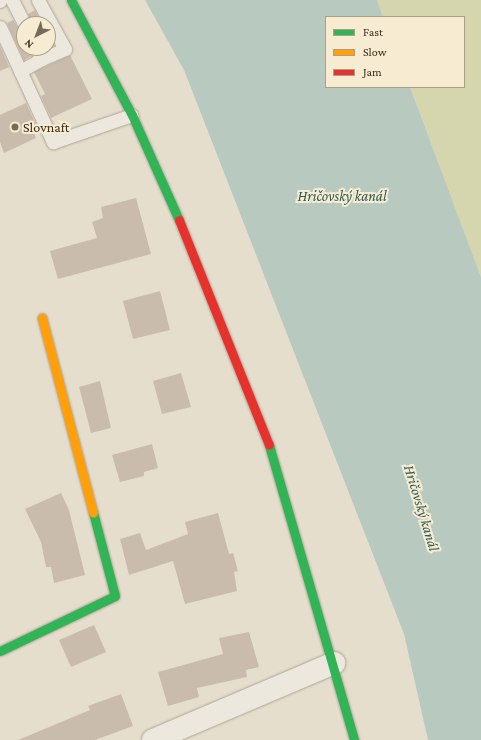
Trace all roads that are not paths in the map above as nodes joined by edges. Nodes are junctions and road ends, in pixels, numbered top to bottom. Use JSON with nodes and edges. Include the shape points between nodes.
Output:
{"nodes":[{"id":1,"x":12,"y":0,"type":"edge"},
{"id":2,"x":38,"y":0,"type":"edge"},
{"id":3,"x":71,"y":0,"type":"edge"},
{"id":4,"x":20,"y":16,"type":"edge"},
{"id":5,"x":47,"y":16,"type":"edge"},
{"id":6,"x":0,"y":27,"type":"edge"},
{"id":7,"x":56,"y":33,"type":"edge"},
{"id":8,"x":56,"y":51,"type":"edge"},
{"id":9,"x":37,"y":56,"type":"edge"},
{"id":10,"x":20,"y":70,"type":"junction"},
{"id":11,"x":132,"y":114,"type":"junction"},
{"id":12,"x":42,"y":318,"type":"dead end"},
{"id":13,"x":0,"y":651,"type":"edge"},
{"id":14,"x":334,"y":663,"type":"junction"},
{"id":15,"x":153,"y":740,"type":"edge"},
{"id":16,"x":354,"y":740,"type":"edge"}],
"edges":[{"from":1,"to":4,"type":"lane"},
{"from":2,"to":5,"type":"lane"},
{"from":3,"to":11,"type":"main road"},
{"from":6,"to":10,"type":"lane"},
{"from":7,"to":8,"type":"lane","via":[[65,49]]},
{"from":9,"to":10,"type":"lane"},
{"from":10,"to":11,"type":"lane","via":[[53,142]]},
{"from":11,"to":14,"type":"main road","via":[[210,292],[276,462]]},
{"from":12,"to":13,"type":"main road","via":[[115,596]]},
{"from":14,"to":15,"type":"street"},
{"from":14,"to":16,"type":"main road"}]}
